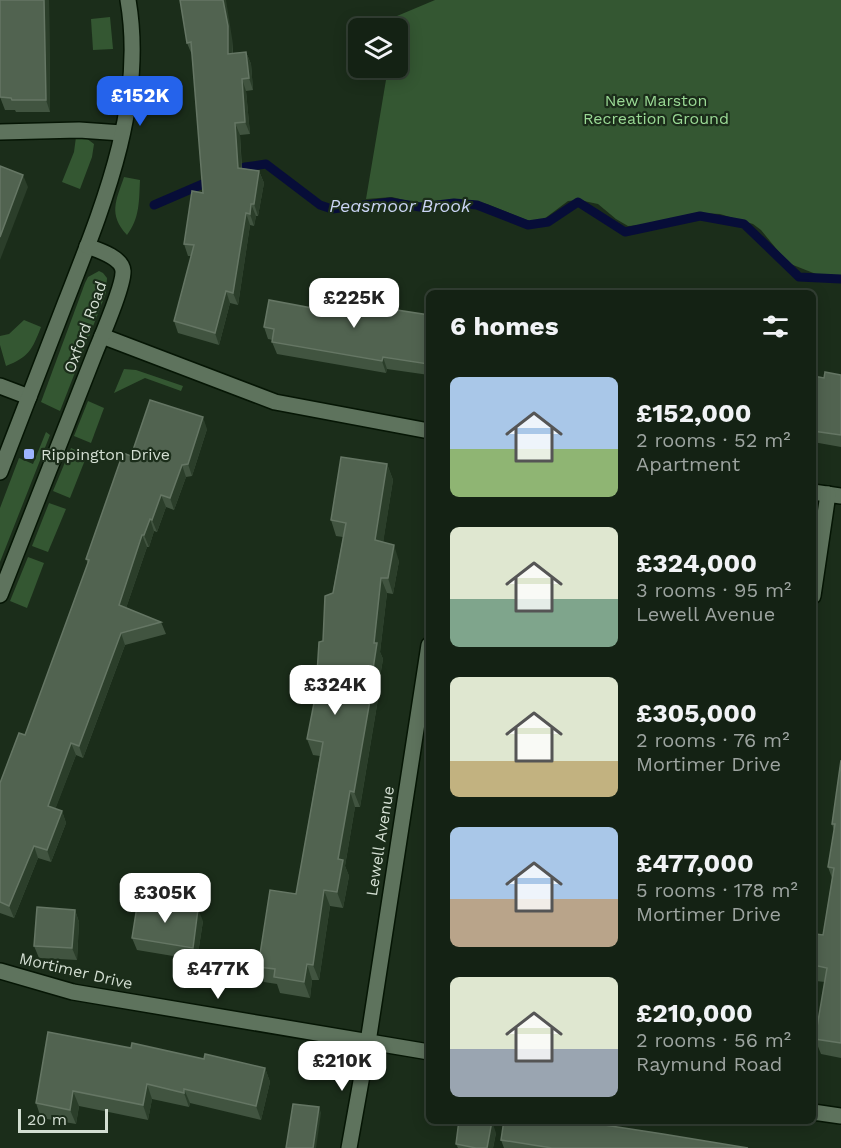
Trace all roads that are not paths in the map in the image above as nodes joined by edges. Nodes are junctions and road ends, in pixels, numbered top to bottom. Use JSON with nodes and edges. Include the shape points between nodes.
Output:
{"nodes":[{"id":1,"x":128,"y":0,"type":"edge"},
{"id":2,"x":0,"y":132,"type":"edge"},
{"id":3,"x":123,"y":132,"type":"junction"},
{"id":4,"x":87,"y":246,"type":"junction"},
{"id":5,"x":102,"y":336,"type":"junction"},
{"id":6,"x":0,"y":386,"type":"edge"},
{"id":7,"x":29,"y":397,"type":"junction"},
{"id":8,"x":426,"y":430,"type":"edge"},
{"id":9,"x":0,"y":472,"type":"edge"},
{"id":10,"x":827,"y":494,"type":"edge"},
{"id":11,"x":816,"y":574,"type":"edge"},
{"id":12,"x":0,"y":595,"type":"edge"},
{"id":13,"x":426,"y":665,"type":"edge"},
{"id":14,"x":0,"y":971,"type":"edge"},
{"id":15,"x":368,"y":1042,"type":"junction"},
{"id":16,"x":426,"y":1052,"type":"edge"},
{"id":17,"x":816,"y":1112,"type":"edge"},
{"id":18,"x":841,"y":1116,"type":"edge"},
{"id":19,"x":349,"y":1148,"type":"edge"}],
"edges":[{"from":1,"to":3,"type":"street","via":[[131,70]]},
{"from":2,"to":3,"type":"street"},
{"from":3,"to":4,"type":"street"},
{"from":4,"to":5,"type":"street","name":"Oxford Road","via":[[105,253],[123,270]]},
{"from":4,"to":7,"type":"street","name":"Oxford Road"},
{"from":5,"to":8,"type":"street","via":[[275,402]]},
{"from":5,"to":12,"type":"street","name":"Oxford Road"},
{"from":6,"to":7,"type":"street"},
{"from":7,"to":9,"type":"street","name":"Oxford Road"},
{"from":10,"to":11,"type":"street"},
{"from":13,"to":15,"type":"street","name":"Lewell Avenue"},
{"from":14,"to":15,"type":"street","name":"Mortimer Drive","via":[[73,992]]},
{"from":15,"to":16,"type":"street","name":"Mortimer Drive"},
{"from":15,"to":19,"type":"street","name":"Lewell Avenue"},
{"from":17,"to":18,"type":"street"}]}
